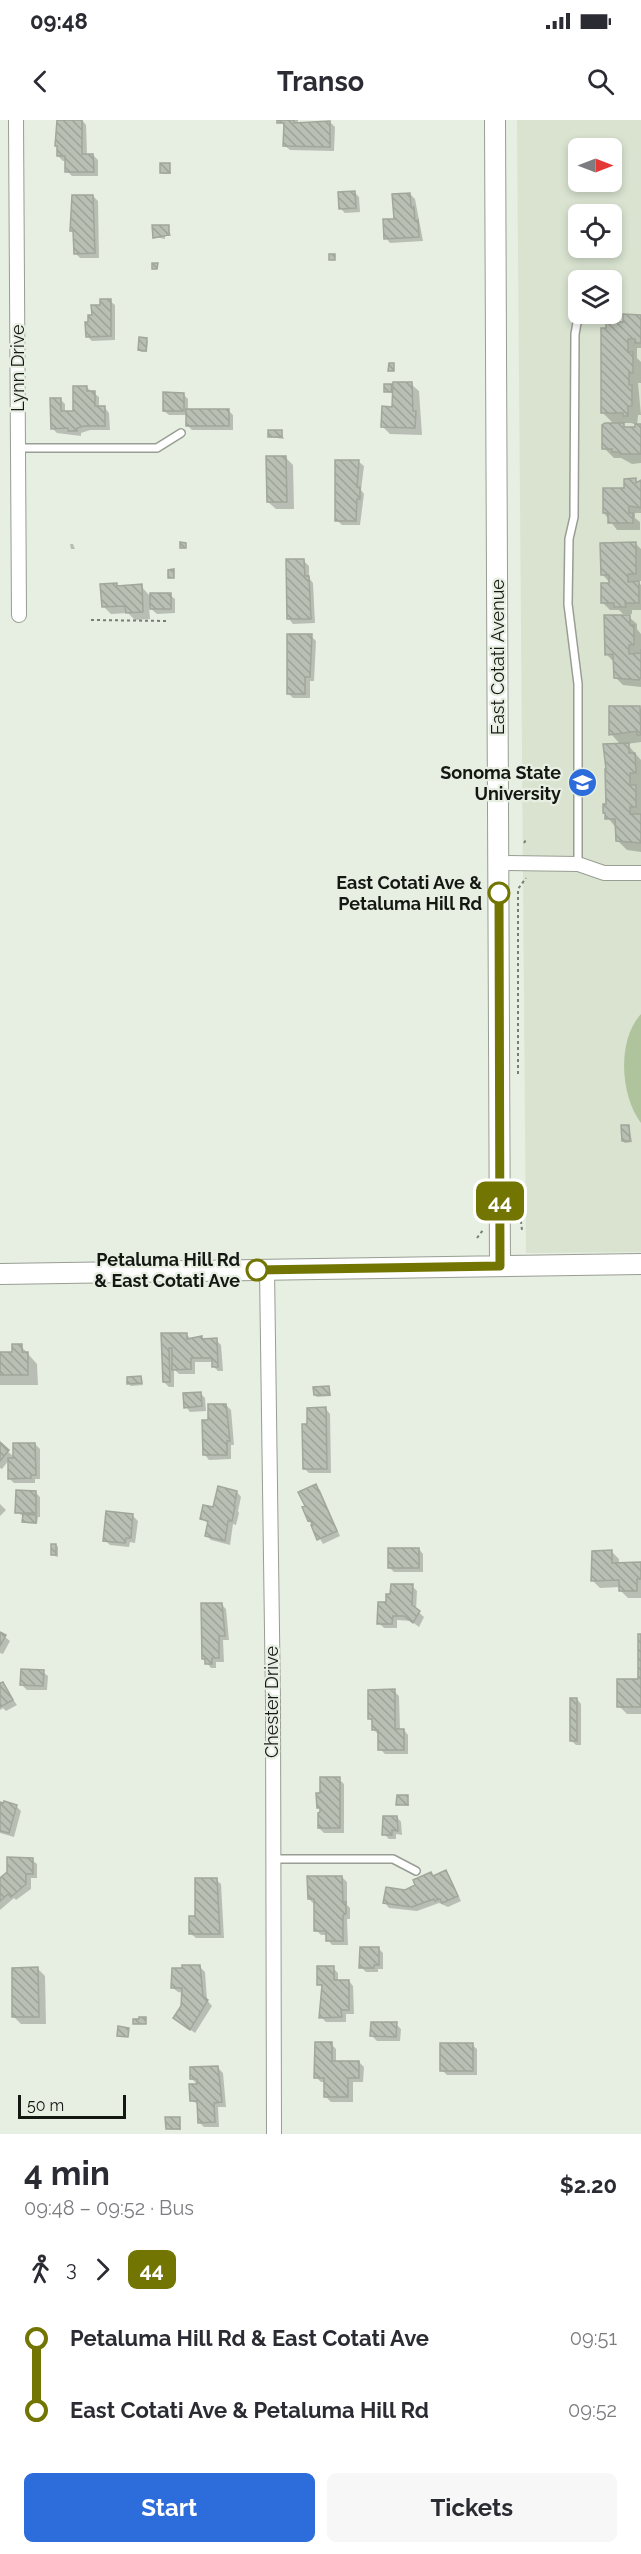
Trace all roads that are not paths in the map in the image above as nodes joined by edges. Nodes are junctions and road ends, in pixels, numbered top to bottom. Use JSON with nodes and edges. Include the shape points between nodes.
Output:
{"nodes":[{"id":1,"x":16,"y":120,"type":"edge"},
{"id":2,"x":495,"y":120,"type":"edge"},
{"id":3,"x":577,"y":324,"type":"edge"},
{"id":4,"x":181,"y":434,"type":"dead end"},
{"id":5,"x":18,"y":448,"type":"junction"},
{"id":6,"x":19,"y":615,"type":"dead end"},
{"id":7,"x":499,"y":863,"type":"junction"},
{"id":8,"x":578,"y":864,"type":"junction"},
{"id":9,"x":641,"y":873,"type":"edge"},
{"id":10,"x":641,"y":1264,"type":"edge"},
{"id":11,"x":500,"y":1266,"type":"junction"},
{"id":12,"x":267,"y":1270,"type":"junction"},
{"id":13,"x":0,"y":1274,"type":"edge"},
{"id":14,"x":273,"y":1859,"type":"junction"},
{"id":15,"x":416,"y":1870,"type":"dead end"},
{"id":16,"x":274,"y":2134,"type":"edge"}],
"edges":[{"from":1,"to":5,"type":"street","name":"Lynn Drive"},
{"from":2,"to":7,"type":"main road","name":"East Cotati Avenue"},
{"from":3,"to":8,"type":"lane","via":[[574,517],[569,539],[568,604],[578,692]]},
{"from":4,"to":5,"type":"lane","via":[[157,448]]},
{"from":5,"to":6,"type":"street","name":"Lynn Drive"},
{"from":7,"to":8,"type":"street"},
{"from":7,"to":11,"type":"main road","name":"East Cotati Avenue"},
{"from":8,"to":9,"type":"street","via":[[604,873]]},
{"from":10,"to":11,"type":"main road"},
{"from":11,"to":12,"type":"main road"},
{"from":12,"to":13,"type":"main road"},
{"from":12,"to":14,"type":"street","name":"Chester Drive"},
{"from":14,"to":15,"type":"lane","via":[[393,1859]]},
{"from":14,"to":16,"type":"street","name":"Chester Drive"}]}
